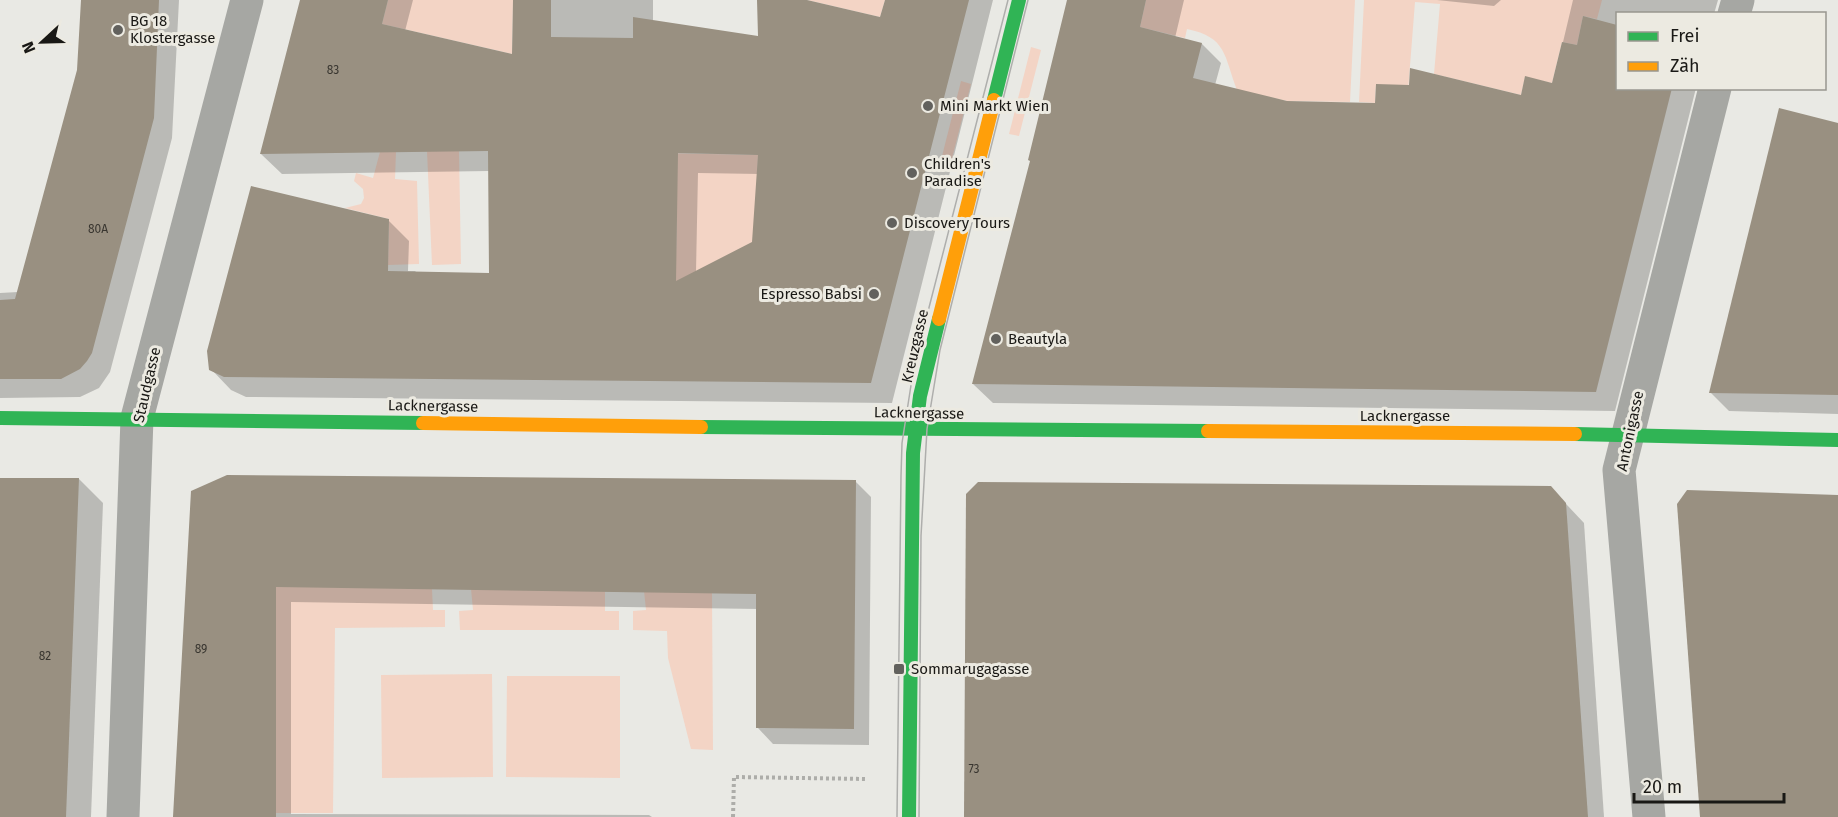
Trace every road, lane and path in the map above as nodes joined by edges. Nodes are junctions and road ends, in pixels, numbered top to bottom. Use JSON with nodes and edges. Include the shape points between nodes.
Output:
{"nodes":[{"id":1,"x":247,"y":0,"type":"edge"},
{"id":2,"x":1019,"y":0,"type":"edge"},
{"id":3,"x":1714,"y":90,"type":"edge"},
{"id":4,"x":0,"y":418,"type":"edge"},
{"id":5,"x":137,"y":418,"type":"junction"},
{"id":6,"x":917,"y":429,"type":"junction"},
{"id":7,"x":1628,"y":434,"type":"junction"},
{"id":8,"x":1838,"y":440,"type":"edge"},
{"id":9,"x":873,"y":780,"type":"dead end"},
{"id":10,"x":123,"y":817,"type":"edge"},
{"id":11,"x":733,"y":817,"type":"edge"},
{"id":12,"x":909,"y":817,"type":"edge"},
{"id":13,"x":1649,"y":817,"type":"edge"}],
"edges":[{"from":1,"to":5,"type":"street","name":"Staudgasse"},
{"from":2,"to":6,"type":"street","name":"Kreuzgasse","via":[[928,356]]},
{"from":3,"to":7,"type":"street","name":"Antonigasse"},
{"from":4,"to":5,"type":"street","name":"Lacknergasse"},
{"from":5,"to":6,"type":"street","name":"Lacknergasse"},
{"from":5,"to":10,"type":"street","name":"Staudgasse"},
{"from":6,"to":7,"type":"street","name":"Lacknergasse"},
{"from":6,"to":12,"type":"street","name":"Kreuzgasse","via":[[913,453]]},
{"from":7,"to":8,"type":"street","name":"Lacknergasse"},
{"from":7,"to":13,"type":"street","name":"Antonigasse","via":[[1619,470]]},
{"from":9,"to":11,"type":"path","via":[[734,777]]}]}
